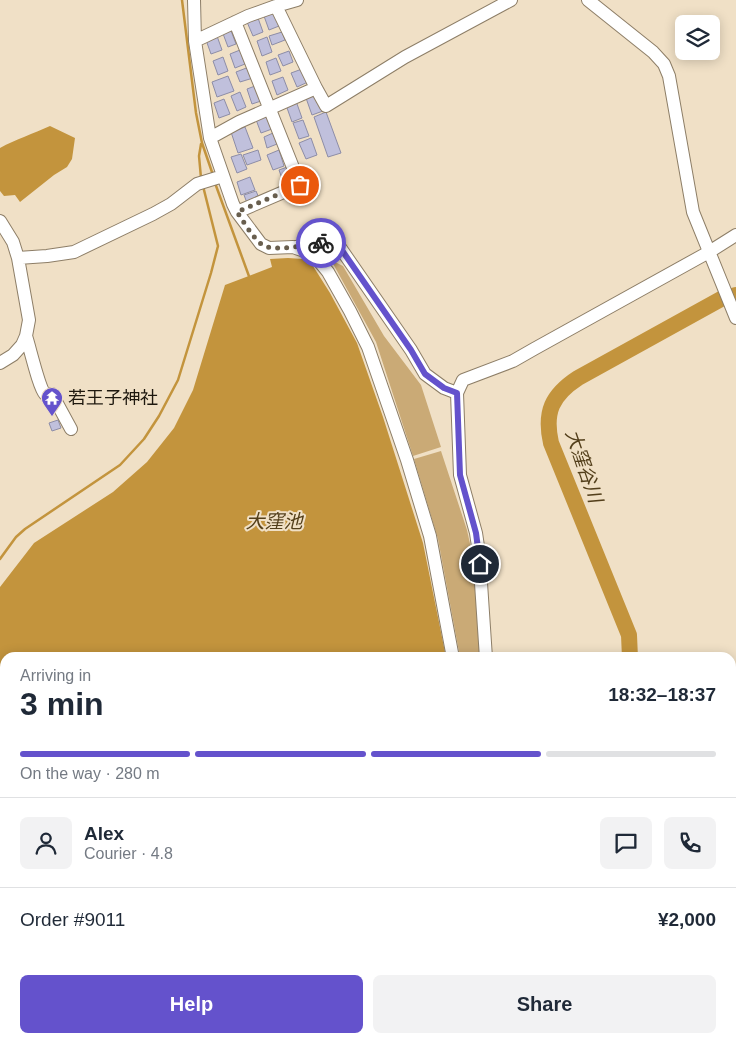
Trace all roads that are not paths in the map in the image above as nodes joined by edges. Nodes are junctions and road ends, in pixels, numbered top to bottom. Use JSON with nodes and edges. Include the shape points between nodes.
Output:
{"nodes":[{"id":1,"x":194,"y":0,"type":"edge"},
{"id":2,"x":297,"y":0,"type":"edge"},
{"id":3,"x":511,"y":0,"type":"edge"},
{"id":4,"x":588,"y":0,"type":"edge"},
{"id":5,"x":276,"y":6,"type":"junction"},
{"id":6,"x":235,"y":22,"type":"junction"},
{"id":7,"x":196,"y":41,"type":"junction"},
{"id":8,"x":316,"y":88,"type":"junction"},
{"id":9,"x":270,"y":108,"type":"junction"},
{"id":10,"x":210,"y":138,"type":"junction"},
{"id":11,"x":210,"y":180,"type":"junction"},
{"id":12,"x":237,"y":212,"type":"junction"},
{"id":13,"x":0,"y":220,"type":"edge"},
{"id":14,"x":736,"y":235,"type":"edge"},
{"id":15,"x":293,"y":247,"type":"junction"},
{"id":16,"x":709,"y":252,"type":"junction"},
{"id":17,"x":18,"y":258,"type":"junction"},
{"id":18,"x":736,"y":318,"type":"edge"},
{"id":19,"x":26,"y":336,"type":"junction"},
{"id":20,"x":0,"y":363,"type":"edge"},
{"id":21,"x":457,"y":393,"type":"junction"},
{"id":22,"x":71,"y":429,"type":"dead end"},
{"id":23,"x":452,"y":652,"type":"edge"},
{"id":24,"x":486,"y":652,"type":"edge"}],
"edges":[{"from":1,"to":7,"type":"street"},
{"from":2,"to":5,"type":"street"},
{"from":3,"to":8,"type":"street","via":[[405,57],[326,106]]},
{"from":4,"to":16,"type":"street","via":[[664,64],[669,76],[694,212]]},
{"from":5,"to":6,"type":"street"},
{"from":5,"to":8,"type":"street"},
{"from":6,"to":7,"type":"street"},
{"from":6,"to":9,"type":"street"},
{"from":7,"to":10,"type":"street"},
{"from":8,"to":9,"type":"street"},
{"from":9,"to":10,"type":"street"},
{"from":9,"to":12,"type":"street","via":[[300,185]]},
{"from":10,"to":11,"type":"street"},
{"from":11,"to":12,"type":"street"},
{"from":11,"to":17,"type":"street","via":[[153,214],[74,252]]},
{"from":12,"to":15,"type":"street","via":[[261,244],[269,248]]},
{"from":13,"to":17,"type":"street"},
{"from":14,"to":16,"type":"street"},
{"from":15,"to":21,"type":"street","via":[[332,242],[339,246],[425,374]]},
{"from":15,"to":23,"type":"street","via":[[310,253],[328,272],[368,347],[430,536]]},
{"from":16,"to":18,"type":"street"},
{"from":16,"to":21,"type":"street","via":[[513,360],[464,380]]},
{"from":17,"to":19,"type":"street","via":[[29,320]]},
{"from":19,"to":20,"type":"street","via":[[22,346]]},
{"from":19,"to":22,"type":"street","via":[[41,390],[52,394]]},
{"from":21,"to":24,"type":"street","via":[[460,475],[479,553]]}]}
